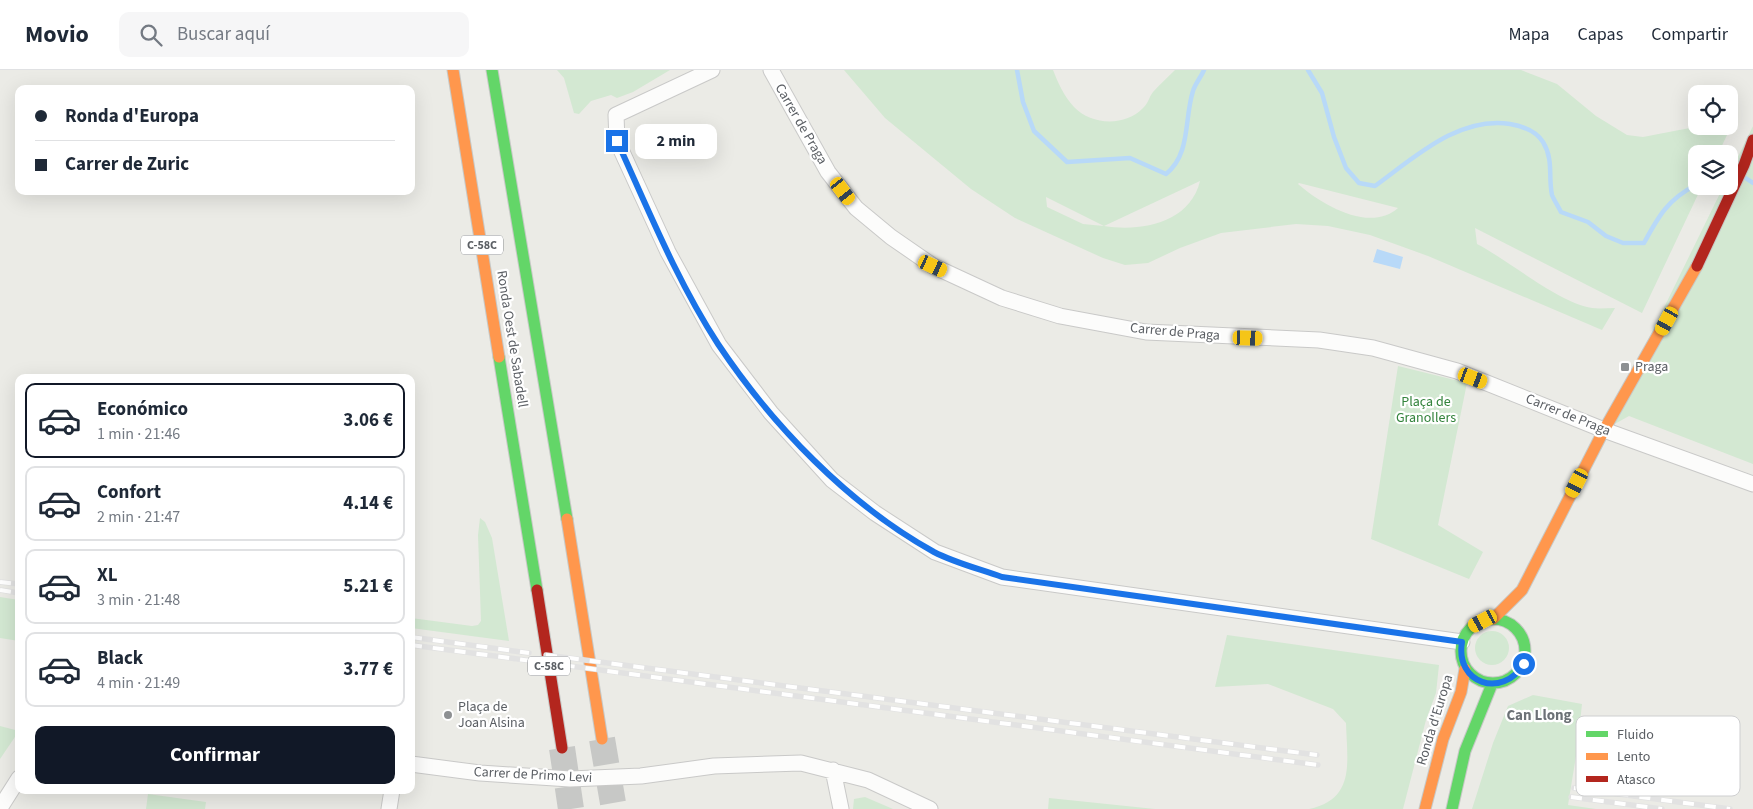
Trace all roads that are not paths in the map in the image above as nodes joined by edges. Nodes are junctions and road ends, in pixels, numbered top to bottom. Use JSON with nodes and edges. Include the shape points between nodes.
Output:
{"nodes":[{"id":1,"x":453,"y":70,"type":"edge"},
{"id":2,"x":492,"y":70,"type":"edge"},
{"id":3,"x":712,"y":70,"type":"edge"},
{"id":4,"x":770,"y":70,"type":"edge"},
{"id":5,"x":1753,"y":140,"type":"edge"},
{"id":6,"x":1604,"y":430,"type":"junction"},
{"id":7,"x":1753,"y":484,"type":"edge"},
{"id":8,"x":1522,"y":590,"type":"junction"},
{"id":9,"x":1493,"y":619,"type":"junction"},
{"id":10,"x":1522,"y":635,"type":"junction"},
{"id":11,"x":1462,"y":642,"type":"junction"},
{"id":12,"x":1466,"y":669,"type":"junction"},
{"id":13,"x":1492,"y":684,"type":"junction"},
{"id":14,"x":602,"y":739,"type":"tunnel mouth"},
{"id":15,"x":562,"y":748,"type":"tunnel mouth"},
{"id":16,"x":415,"y":765,"type":"edge"},
{"id":17,"x":832,"y":770,"type":"junction"},
{"id":18,"x":15,"y":784,"type":"edge"},
{"id":19,"x":391,"y":794,"type":"edge"},
{"id":20,"x":0,"y":808,"type":"edge"},
{"id":21,"x":389,"y":809,"type":"edge"},
{"id":22,"x":841,"y":809,"type":"edge"},
{"id":23,"x":930,"y":809,"type":"edge"},
{"id":24,"x":1425,"y":809,"type":"edge"},
{"id":25,"x":1452,"y":809,"type":"edge"}],
"edges":[{"from":1,"to":15,"type":"main road","name":"Ronda Oest de Sabadell","number":"C-58C"},
{"from":2,"to":14,"type":"main road","name":"Ronda Oest de Sabadell","number":"C-58C"},
{"from":3,"to":11,"type":"street","via":[[616,115],[617,141],[668,252],[718,344],[771,413],[832,480],[875,513],[935,552],[1002,577]]},
{"from":4,"to":6,"type":"street","name":"Carrer de Praga","via":[[828,172],[856,208],[933,266],[1002,298],[1060,316],[1146,332],[1319,340],[1373,348],[1457,371]]},
{"from":5,"to":6,"type":"main road","via":[[1699,262]]},
{"from":6,"to":7,"type":"street","name":"Carrer de Praga"},
{"from":6,"to":8,"type":"main road"},
{"from":8,"to":9,"type":"main road"},
{"from":8,"to":10,"type":"main road","via":[[1519,613]]},
{"from":9,"to":10,"type":"main road","via":[[1510,623]]},
{"from":9,"to":11,"type":"main road","via":[[1474,626]]},
{"from":10,"to":13,"type":"main road","via":[[1524,664],[1511,679]]},
{"from":11,"to":12,"type":"main road","name":"Ronda d'Europa","via":[[1462,660]]},
{"from":12,"to":13,"type":"main road","name":"Ronda d'Europa","via":[[1482,682]]},
{"from":12,"to":24,"type":"main road","name":"Ronda d'Europa","via":[[1461,692],[1442,739]]},
{"from":13,"to":25,"type":"main road","via":[[1465,751]]},
{"from":16,"to":17,"type":"street","name":"Carrer de Primo Levi","via":[[570,779],[641,776],[714,766],[801,763]]},
{"from":17,"to":22,"type":"street"},
{"from":17,"to":23,"type":"street","name":"Carrer de Primo Levi","via":[[868,780]]},
{"from":18,"to":20,"type":"street"},
{"from":19,"to":21,"type":"street"}]}
